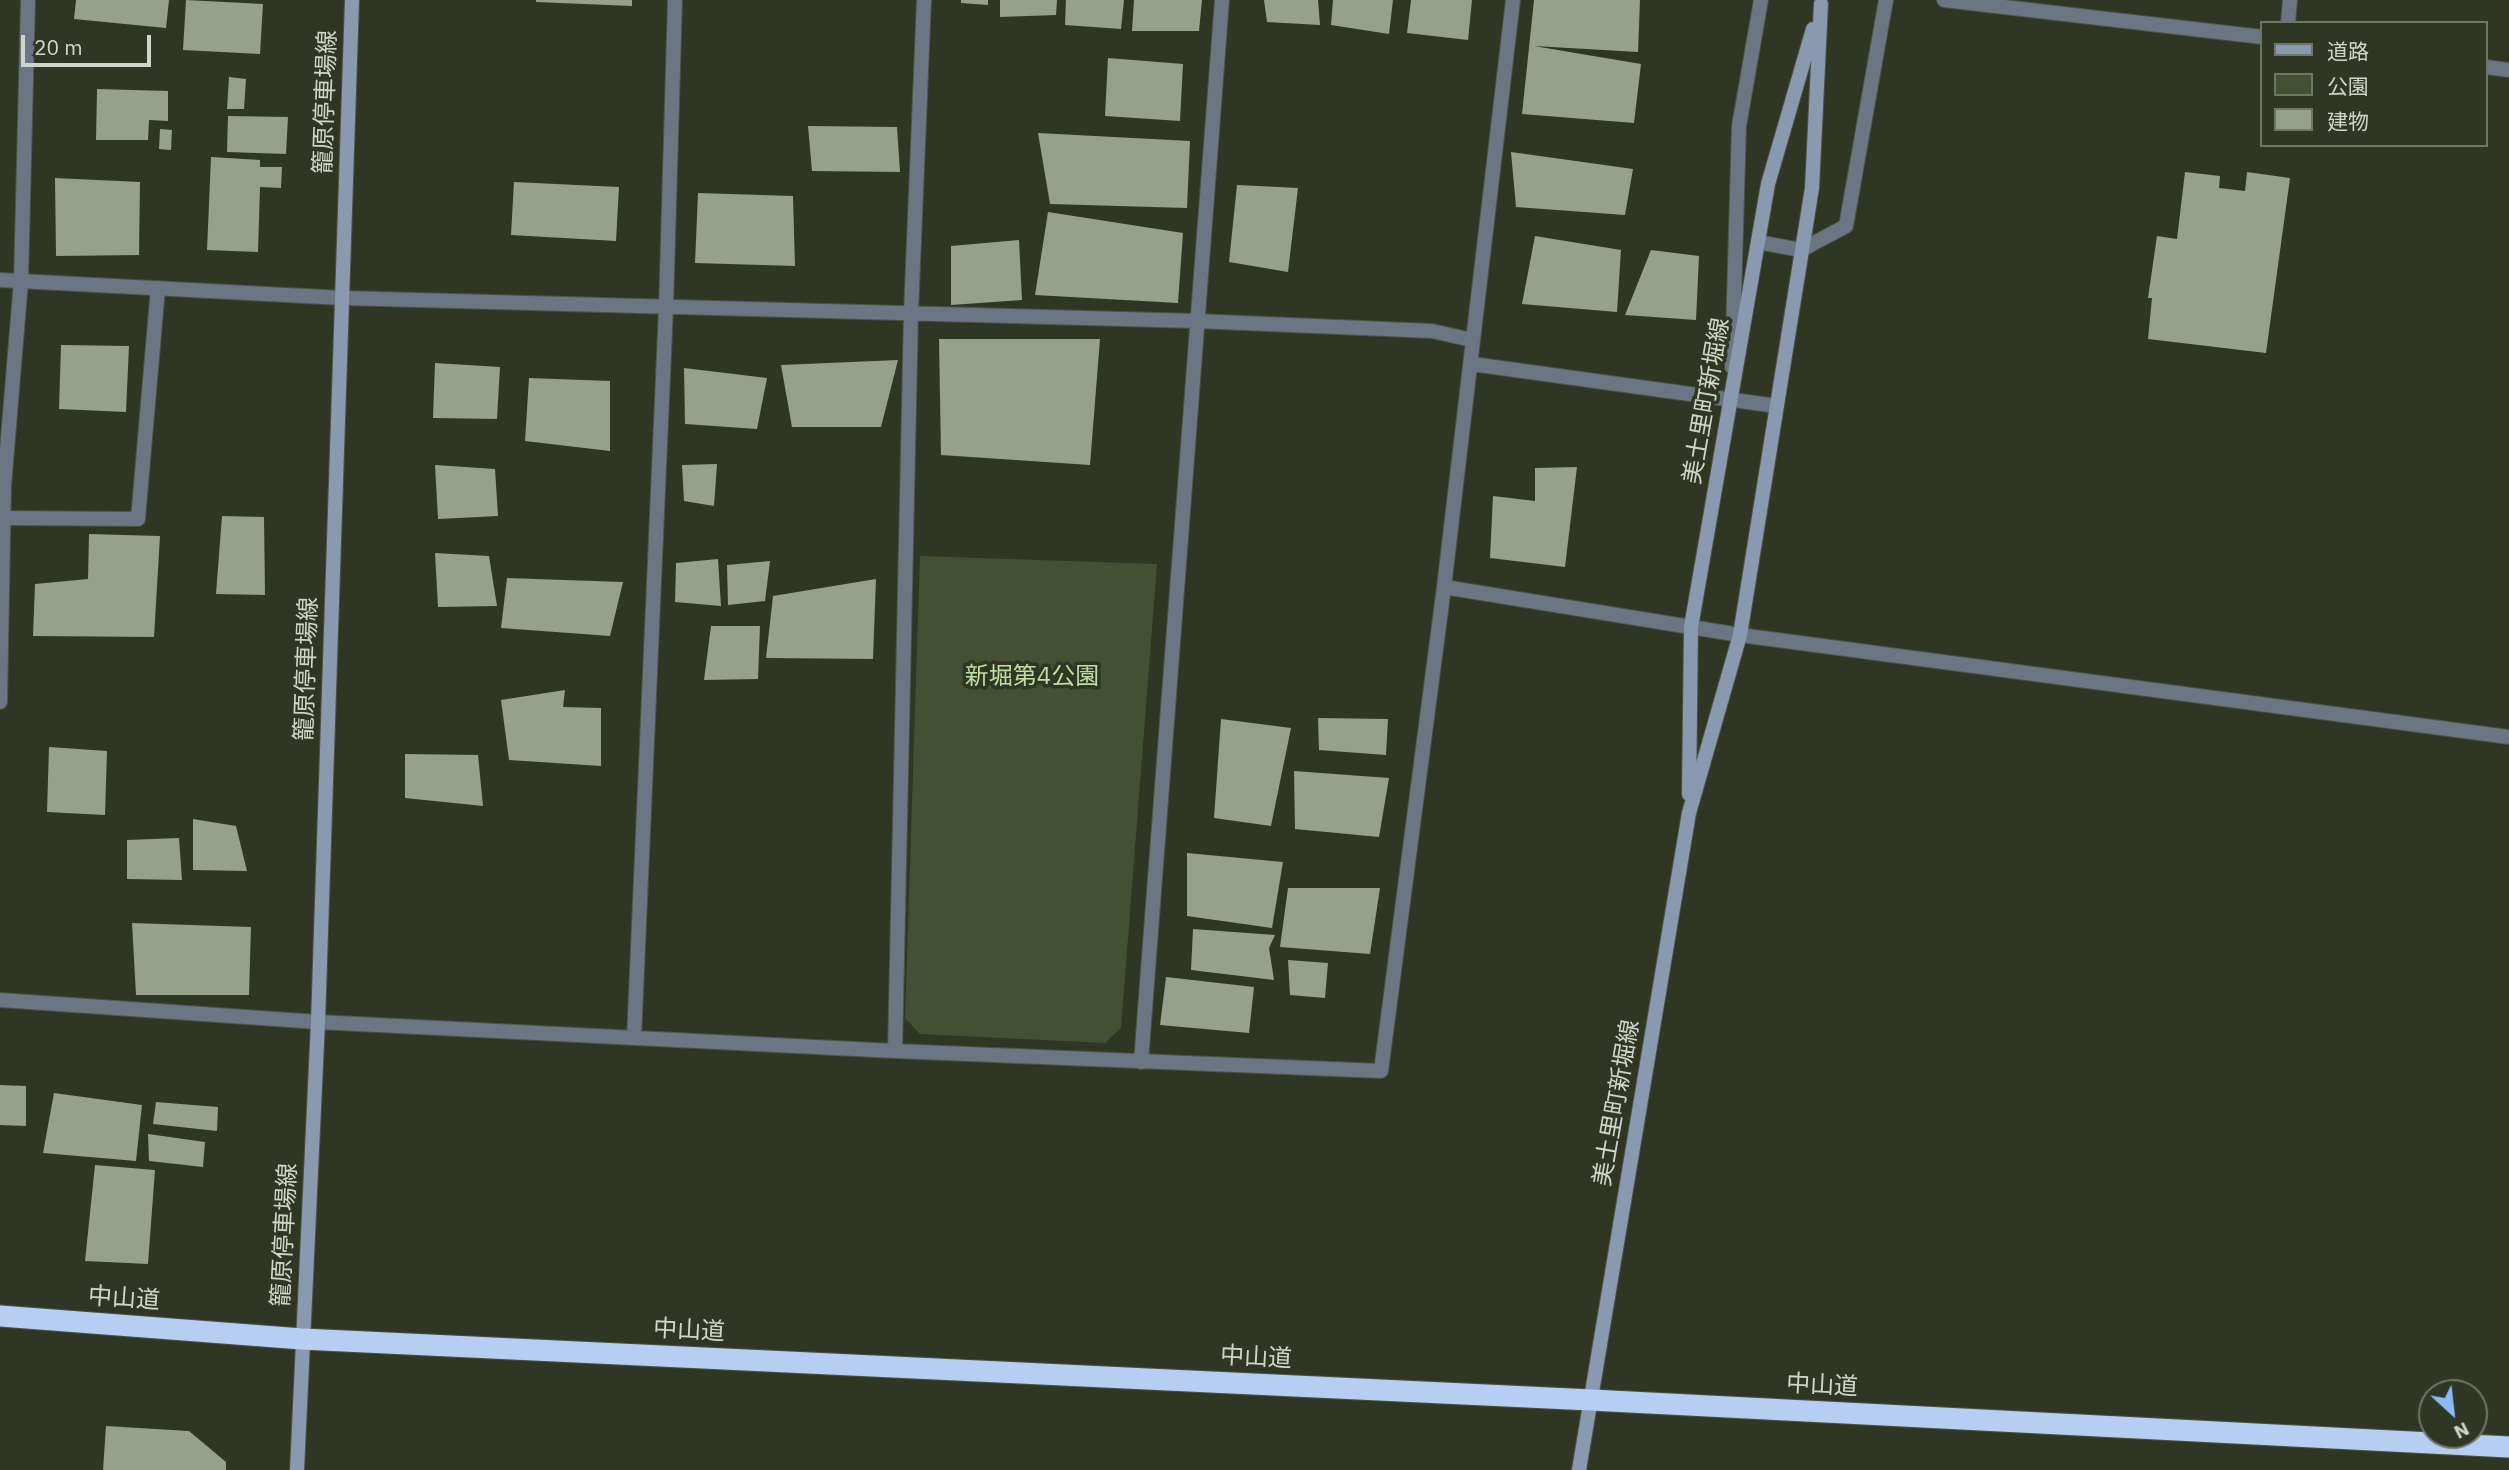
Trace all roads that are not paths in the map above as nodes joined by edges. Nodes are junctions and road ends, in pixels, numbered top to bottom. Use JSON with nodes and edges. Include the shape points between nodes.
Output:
{"nodes":[{"id":1,"x":27,"y":0,"type":"edge"},
{"id":2,"x":352,"y":0,"type":"edge"},
{"id":3,"x":675,"y":0,"type":"edge"},
{"id":4,"x":924,"y":0,"type":"edge"},
{"id":5,"x":1222,"y":0,"type":"edge"},
{"id":6,"x":1513,"y":0,"type":"edge"},
{"id":7,"x":1761,"y":0,"type":"edge"},
{"id":8,"x":1886,"y":0,"type":"edge"},
{"id":9,"x":1944,"y":0,"type":"edge"},
{"id":10,"x":2290,"y":0,"type":"edge"},
{"id":11,"x":1821,"y":2,"type":"edge"},
{"id":12,"x":2288,"y":21,"type":"edge"},
{"id":13,"x":2260,"y":37,"type":"edge"},
{"id":14,"x":2488,"y":67,"type":"edge"},
{"id":15,"x":2509,"y":70,"type":"edge"},
{"id":16,"x":1758,"y":242,"type":"junction"},
{"id":17,"x":1801,"y":250,"type":"junction"},
{"id":18,"x":0,"y":280,"type":"edge"},
{"id":19,"x":21,"y":281,"type":"junction"},
{"id":20,"x":158,"y":288,"type":"junction"},
{"id":21,"x":343,"y":298,"type":"junction"},
{"id":22,"x":666,"y":308,"type":"junction"},
{"id":23,"x":911,"y":313,"type":"junction"},
{"id":24,"x":1196,"y":321,"type":"junction"},
{"id":25,"x":1472,"y":340,"type":"junction"},
{"id":26,"x":1472,"y":364,"type":"junction"},
{"id":27,"x":1731,"y":400,"type":"junction"},
{"id":28,"x":1777,"y":406,"type":"junction"},
{"id":29,"x":2,"y":486,"type":"edge"},
{"id":30,"x":5,"y":518,"type":"junction"},
{"id":31,"x":1444,"y":587,"type":"junction"},
{"id":32,"x":1691,"y":627,"type":"junction"},
{"id":33,"x":1740,"y":635,"type":"junction"},
{"id":34,"x":0,"y":702,"type":"edge"},
{"id":35,"x":2509,"y":737,"type":"edge"},
{"id":36,"x":1689,"y":813,"type":"junction"},
{"id":37,"x":0,"y":1000,"type":"edge"},
{"id":38,"x":318,"y":1022,"type":"junction"},
{"id":39,"x":634,"y":1038,"type":"junction"},
{"id":40,"x":895,"y":1051,"type":"junction"},
{"id":41,"x":1141,"y":1062,"type":"junction"},
{"id":42,"x":0,"y":1316,"type":"edge"},
{"id":43,"x":302,"y":1339,"type":"junction"},
{"id":44,"x":1591,"y":1400,"type":"junction"},
{"id":45,"x":2509,"y":1447,"type":"edge"},
{"id":46,"x":297,"y":1470,"type":"edge"},
{"id":47,"x":1579,"y":1470,"type":"edge"}],
"edges":[{"from":1,"to":19,"type":"street"},
{"from":2,"to":21,"type":"main road","name":"籠原停車場線"},
{"from":3,"to":22,"type":"street"},
{"from":4,"to":23,"type":"street"},
{"from":5,"to":24,"type":"street"},
{"from":6,"to":25,"type":"street"},
{"from":7,"to":27,"type":"street","via":[[1739,126]]},
{"from":8,"to":17,"type":"street","via":[[1846,226]]},
{"from":9,"to":13,"type":"street"},
{"from":10,"to":12,"type":"street"},
{"from":11,"to":16,"type":"main road","name":"美土里町新堀線","via":[[1768,184]]},
{"from":11,"to":17,"type":"main road","name":"美土里町新堀線","via":[[1812,188]]},
{"from":14,"to":15,"type":"street"},
{"from":16,"to":17,"type":"street"},
{"from":16,"to":27,"type":"main road","name":"美土里町新堀線"},
{"from":17,"to":28,"type":"main road","name":"美土里町新堀線"},
{"from":18,"to":19,"type":"street"},
{"from":19,"to":20,"type":"street"},
{"from":19,"to":29,"type":"street"},
{"from":20,"to":21,"type":"street"},
{"from":20,"to":30,"type":"street","via":[[138,519]]},
{"from":21,"to":22,"type":"street"},
{"from":21,"to":38,"type":"main road","name":"籠原停車場線"},
{"from":22,"to":23,"type":"street"},
{"from":22,"to":39,"type":"street"},
{"from":23,"to":24,"type":"street"},
{"from":23,"to":40,"type":"street"},
{"from":24,"to":25,"type":"street","via":[[1432,331]]},
{"from":24,"to":41,"type":"street"},
{"from":25,"to":26,"type":"street"},
{"from":26,"to":27,"type":"street"},
{"from":26,"to":31,"type":"street"},
{"from":27,"to":28,"type":"street"},
{"from":27,"to":32,"type":"main road","name":"美土里町新堀線"},
{"from":28,"to":33,"type":"main road","name":"美土里町新堀線"},
{"from":29,"to":30,"type":"street"},
{"from":30,"to":34,"type":"street"},
{"from":31,"to":32,"type":"street"},
{"from":31,"to":41,"type":"street","via":[[1381,1071]]},
{"from":32,"to":33,"type":"street"},
{"from":32,"to":36,"type":"main road","name":"美土里町新堀線"},
{"from":33,"to":35,"type":"street"},
{"from":33,"to":36,"type":"main road","name":"美土里町新堀線"},
{"from":36,"to":44,"type":"main road","name":"美土里町新堀線"},
{"from":37,"to":38,"type":"street"},
{"from":38,"to":39,"type":"street"},
{"from":38,"to":43,"type":"main road","name":"籠原停車場線"},
{"from":39,"to":40,"type":"street"},
{"from":40,"to":41,"type":"street"},
{"from":42,"to":43,"type":"highway","name":"中山道"},
{"from":43,"to":44,"type":"highway","name":"中山道"},
{"from":43,"to":46,"type":"main road","name":"籠原停車場線"},
{"from":44,"to":45,"type":"highway","name":"中山道"},
{"from":44,"to":47,"type":"main road","name":"美土里町新堀線"}]}
